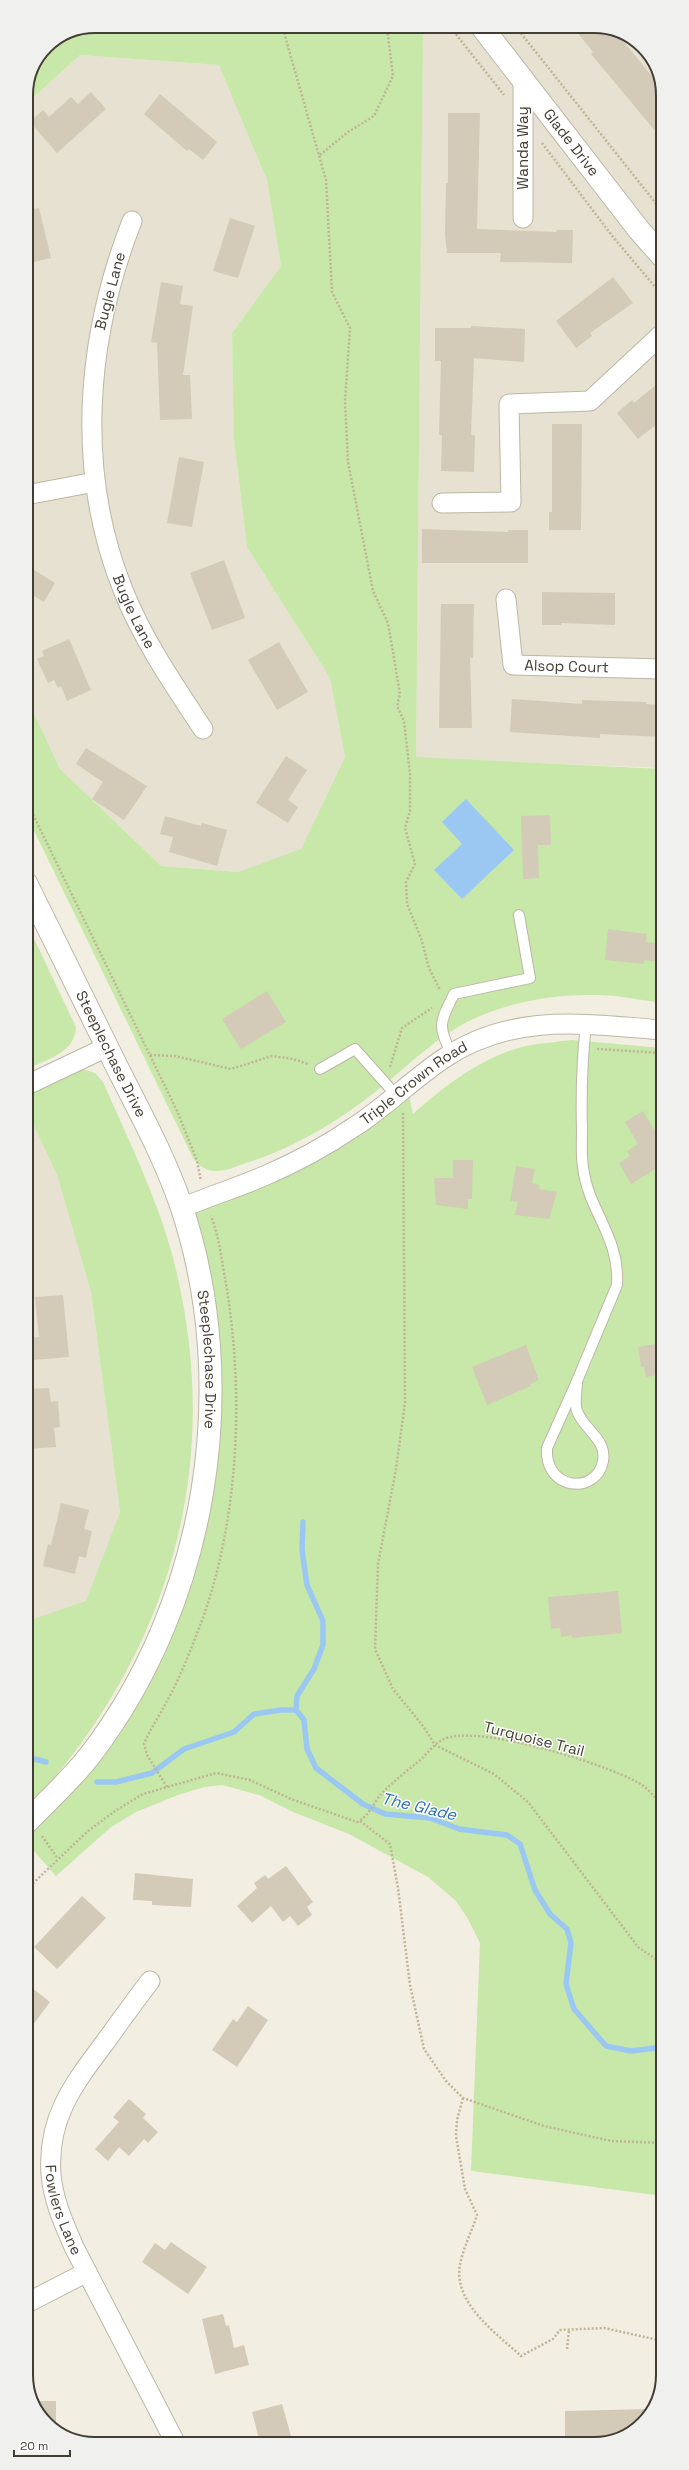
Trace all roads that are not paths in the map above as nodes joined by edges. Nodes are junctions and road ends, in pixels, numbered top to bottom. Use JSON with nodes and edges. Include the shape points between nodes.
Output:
{"nodes":[{"id":1,"x":487,"y":33,"type":"edge"},
{"id":2,"x":523,"y":78,"type":"junction"},
{"id":3,"x":522,"y":218,"type":"dead end"},
{"id":4,"x":132,"y":220,"type":"dead end"},
{"id":5,"x":656,"y":249,"type":"edge"},
{"id":6,"x":656,"y":340,"type":"edge"},
{"id":7,"x":95,"y":482,"type":"junction"},
{"id":8,"x":33,"y":494,"type":"edge"},
{"id":9,"x":442,"y":503,"type":"dead end"},
{"id":10,"x":506,"y":599,"type":"dead end"},
{"id":11,"x":656,"y":669,"type":"edge"},
{"id":12,"x":203,"y":729,"type":"dead end"},
{"id":13,"x":33,"y":897,"type":"edge"},
{"id":14,"x":519,"y":915,"type":"dead end"},
{"id":15,"x":586,"y":1024,"type":"junction"},
{"id":16,"x":656,"y":1030,"type":"edge"},
{"id":17,"x":107,"y":1046,"type":"junction"},
{"id":18,"x":452,"y":1054,"type":"junction"},
{"id":19,"x":320,"y":1068,"type":"road end"},
{"id":20,"x":33,"y":1082,"type":"edge"},
{"id":21,"x":398,"y":1094,"type":"junction"},
{"id":22,"x":182,"y":1208,"type":"junction"},
{"id":23,"x":577,"y":1381,"type":"junction"},
{"id":24,"x":33,"y":1825,"type":"edge"},
{"id":25,"x":150,"y":1981,"type":"dead end"},
{"id":26,"x":87,"y":2272,"type":"junction"},
{"id":27,"x":33,"y":2300,"type":"edge"},
{"id":28,"x":172,"y":2437,"type":"edge"}],
"edges":[{"from":1,"to":2,"type":"street","name":"Glade Drive"},
{"from":2,"to":3,"type":"street","name":"Wanda Way"},
{"from":2,"to":5,"type":"street","name":"Glade Drive"},
{"from":4,"to":7,"type":"street","name":"Bugle Lane","via":[[109,287],[92,376]]},
{"from":6,"to":9,"type":"street","via":[[590,400],[509,404],[511,502]]},
{"from":7,"to":8,"type":"street"},
{"from":7,"to":12,"type":"street","name":"Bugle Lane","via":[[109,548],[123,590],[138,624]]},
{"from":10,"to":11,"type":"street","name":"Alsop Court","via":[[513,665]]},
{"from":13,"to":17,"type":"street","name":"Steeplechase Drive"},
{"from":14,"to":18,"type":"lane","via":[[530,978],[454,994],[440,1022],[445,1042]]},
{"from":15,"to":16,"type":"street","name":"Triple Crown Road"},
{"from":15,"to":18,"type":"street","name":"Triple Crown Road","via":[[554,1023],[525,1026],[495,1034]]},
{"from":15,"to":23,"type":"lane","via":[[581,1073],[582,1167],[588,1190],[614,1248],[618,1268],[613,1296]]},
{"from":17,"to":20,"type":"street"},
{"from":17,"to":22,"type":"street","name":"Steeplechase Drive","via":[[157,1148]]},
{"from":18,"to":21,"type":"street","name":"Triple Crown Road"},
{"from":19,"to":21,"type":"lane","via":[[355,1049]]},
{"from":21,"to":22,"type":"street","name":"Triple Crown Road","via":[[354,1127],[313,1152],[263,1176]]},
{"from":22,"to":24,"type":"street","name":"Steeplechase Drive","via":[[197,1263],[209,1351],[210,1404],[206,1468],[199,1512],[170,1612],[149,1660],[122,1709]]},
{"from":23,"to":23,"type":"lane","via":[[576,1410],[583,1423],[599,1439],[603,1450],[603,1461],[598,1472],[590,1480],[579,1484],[558,1479],[546,1459],[547,1448]]},
{"from":25,"to":26,"type":"street","name":"Fowlers Lane","via":[[78,2079],[65,2100],[56,2123],[51,2149],[54,2192],[65,2227]]},
{"from":26,"to":27,"type":"street"},
{"from":26,"to":28,"type":"street","name":"Fowlers Lane"}]}
